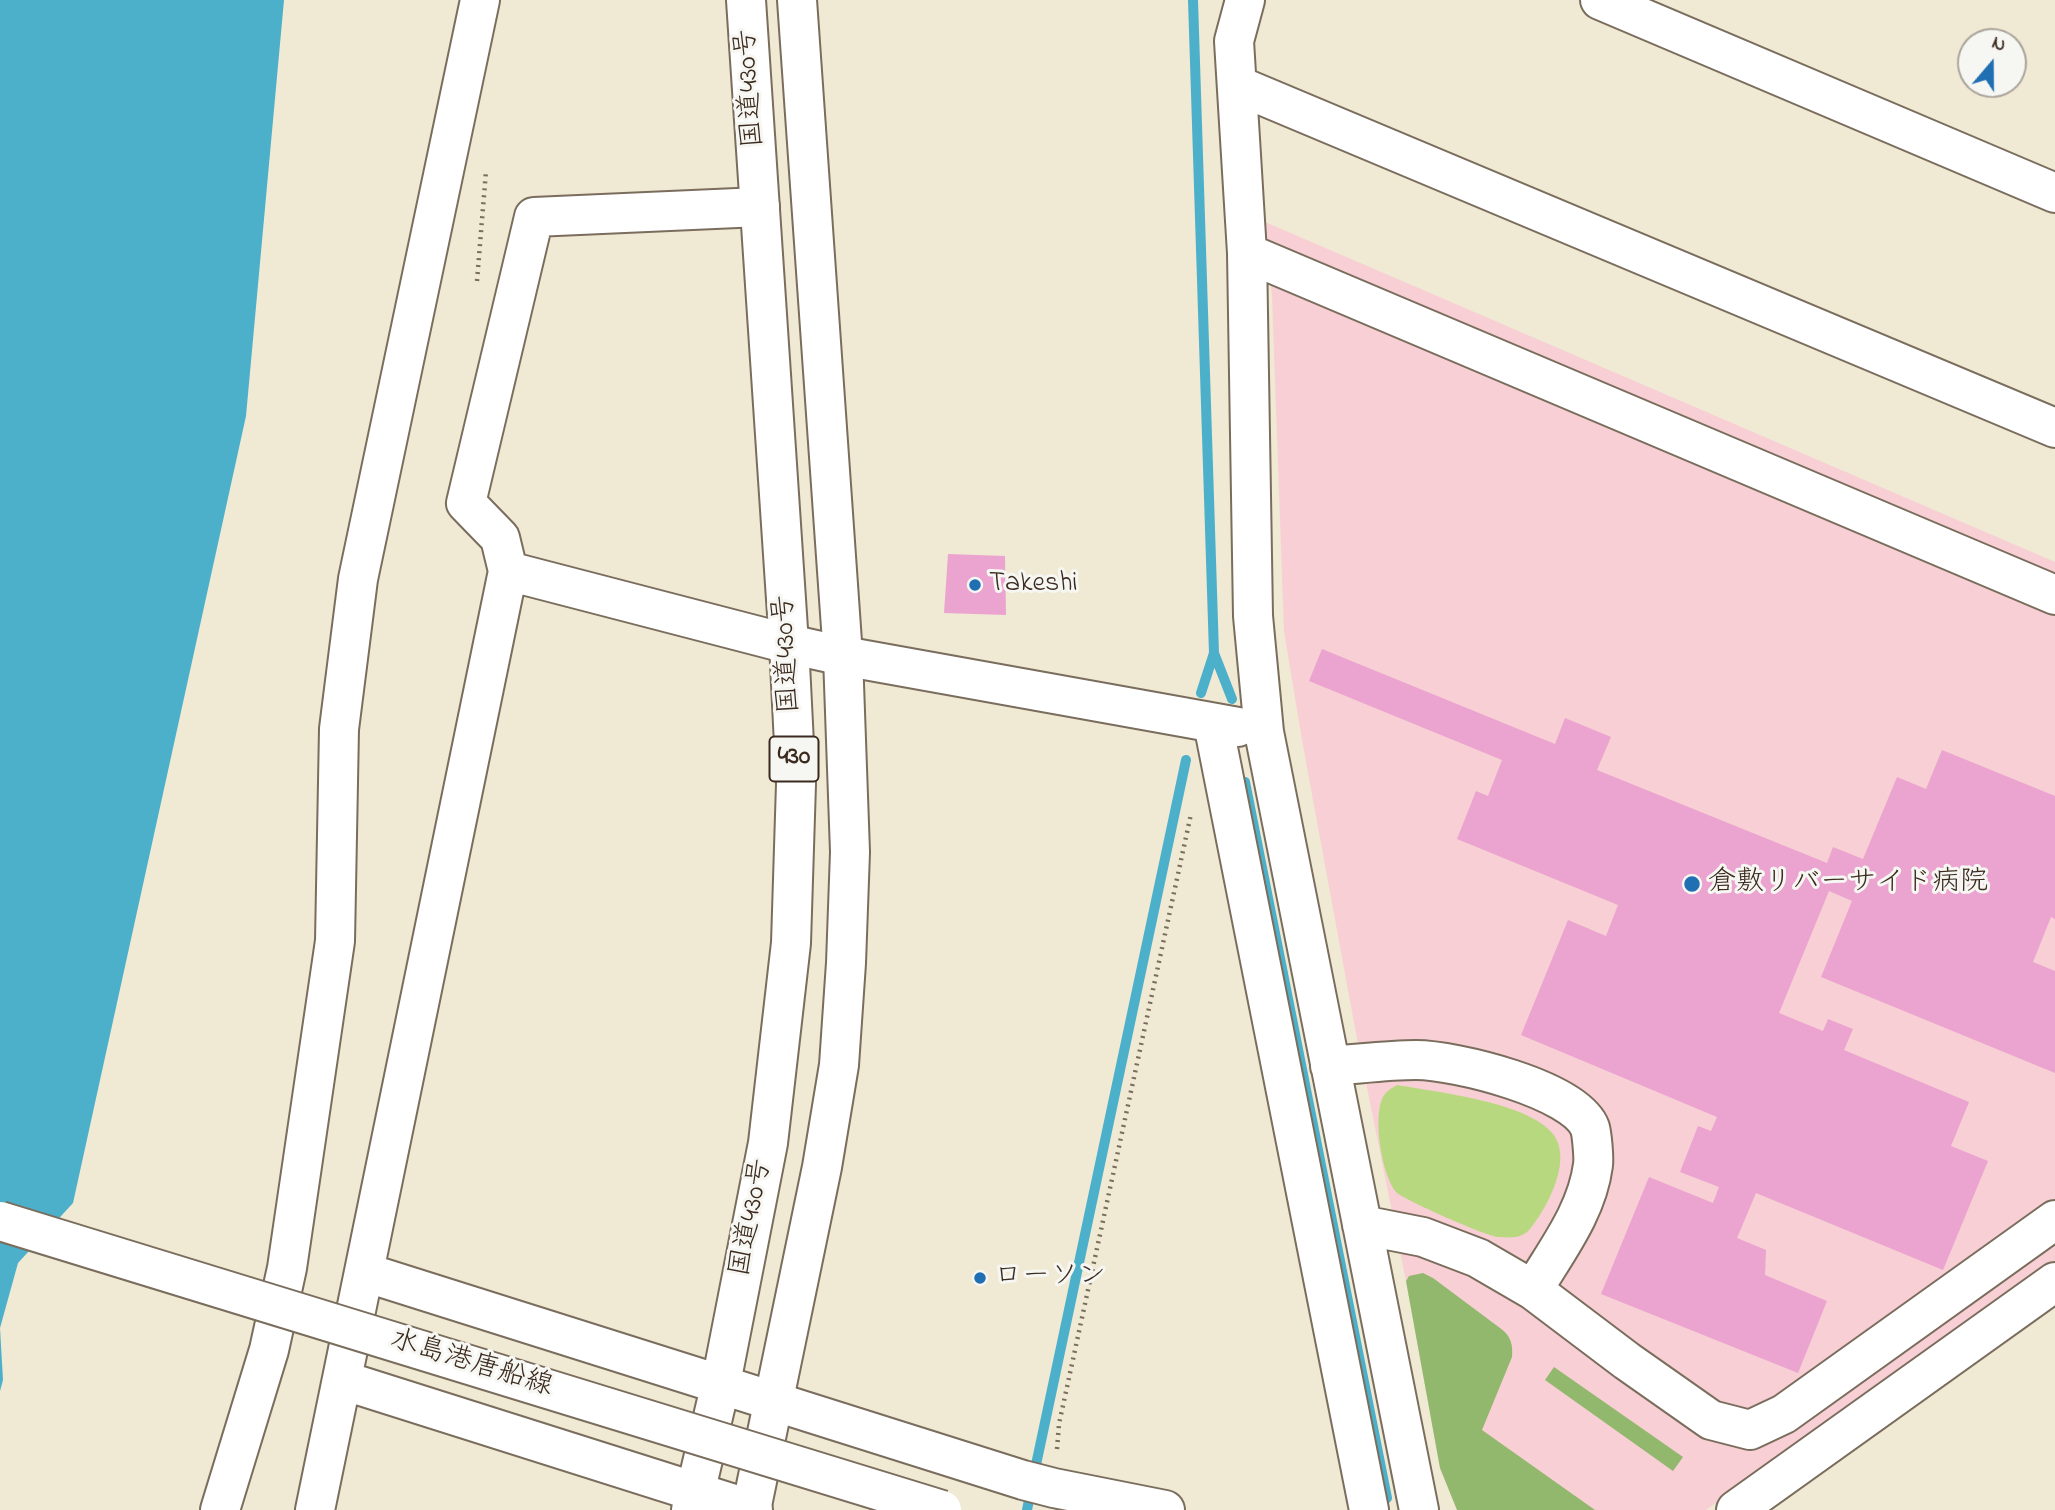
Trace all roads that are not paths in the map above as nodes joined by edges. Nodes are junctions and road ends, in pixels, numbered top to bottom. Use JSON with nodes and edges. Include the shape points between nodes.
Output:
{"nodes":[{"id":1,"x":480,"y":0,"type":"edge"},
{"id":2,"x":746,"y":0,"type":"edge"},
{"id":3,"x":797,"y":0,"type":"edge"},
{"id":4,"x":1245,"y":0,"type":"edge"},
{"id":5,"x":1600,"y":0,"type":"edge"},
{"id":6,"x":1237,"y":85,"type":"junction"},
{"id":7,"x":2055,"y":193,"type":"edge"},
{"id":8,"x":760,"y":207,"type":"junction"},
{"id":9,"x":1247,"y":253,"type":"junction"},
{"id":10,"x":2055,"y":428,"type":"edge"},
{"id":11,"x":508,"y":571,"type":"junction"},
{"id":12,"x":2055,"y":594,"type":"edge"},
{"id":13,"x":789,"y":644,"type":"junction"},
{"id":14,"x":843,"y":656,"type":"junction"},
{"id":15,"x":1213,"y":723,"type":"junction"},
{"id":16,"x":1264,"y":732,"type":"junction"},
{"id":17,"x":1331,"y":1066,"type":"junction"},
{"id":18,"x":2055,"y":1220,"type":"edge"},
{"id":19,"x":0,"y":1221,"type":"edge"},
{"id":20,"x":1362,"y":1225,"type":"junction"},
{"id":21,"x":363,"y":1272,"type":"junction"},
{"id":22,"x":2055,"y":1283,"type":"edge"},
{"id":23,"x":1533,"y":1290,"type":"junction"},
{"id":24,"x":342,"y":1380,"type":"junction"},
{"id":25,"x":720,"y":1383,"type":"junction"},
{"id":26,"x":775,"y":1401,"type":"junction"},
{"id":27,"x":1035,"y":1492,"type":"edge"},
{"id":28,"x":693,"y":1500,"type":"edge"},
{"id":29,"x":220,"y":1510,"type":"edge"},
{"id":30,"x":315,"y":1510,"type":"edge"},
{"id":31,"x":752,"y":1510,"type":"edge"},
{"id":32,"x":942,"y":1510,"type":"edge"},
{"id":33,"x":1165,"y":1510,"type":"edge"},
{"id":34,"x":1369,"y":1510,"type":"edge"},
{"id":35,"x":1419,"y":1510,"type":"edge"},
{"id":36,"x":1736,"y":1510,"type":"edge"}],
"edges":[{"from":1,"to":29,"type":"main road","via":[[358,579],[339,729],[335,941],[287,1268],[269,1350]]},
{"from":2,"to":8,"type":"main road","name":"国道430号","number":"430"},
{"from":3,"to":14,"type":"main road","name":"国道430号","number":"430"},
{"from":4,"to":6,"type":"main road","via":[[1234,41]]},
{"from":5,"to":7,"type":"main road"},
{"from":6,"to":9,"type":"main road"},
{"from":6,"to":10,"type":"main road"},
{"from":8,"to":11,"type":"main road","via":[[534,217],[466,503],[499,538]]},
{"from":8,"to":13,"type":"main road","name":"国道430号","number":"430"},
{"from":9,"to":12,"type":"main road"},
{"from":9,"to":16,"type":"main road","via":[[1253,617]]},
{"from":11,"to":13,"type":"main road"},
{"from":11,"to":21,"type":"main road"},
{"from":13,"to":14,"type":"main road"},
{"from":13,"to":25,"type":"main road","name":"国道430号","number":"430","via":[[796,784],[791,943],[768,1143]]},
{"from":14,"to":15,"type":"main road"},
{"from":14,"to":26,"type":"main road","name":"国道430号","number":"430","via":[[850,852],[839,1065]]},
{"from":15,"to":16,"type":"main road"},
{"from":15,"to":34,"type":"main road"},
{"from":16,"to":17,"type":"main road"},
{"from":17,"to":20,"type":"main road"},
{"from":17,"to":23,"type":"main road","via":[[1418,1060],[1474,1068],[1520,1081],[1554,1096],[1579,1114],[1590,1128],[1593,1164],[1582,1208]]},
{"from":18,"to":23,"type":"main road","via":[[1784,1414],[1750,1430],[1712,1420]]},
{"from":19,"to":32,"type":"main road","name":"水島港唐船線","bridge":true},
{"from":20,"to":23,"type":"main road","via":[[1423,1237],[1478,1258]]},
{"from":20,"to":35,"type":"main road"},
{"from":21,"to":24,"type":"main road"},
{"from":21,"to":25,"type":"main road"},
{"from":22,"to":36,"type":"main road"},
{"from":24,"to":28,"type":"main road"},
{"from":24,"to":30,"type":"main road"},
{"from":25,"to":26,"type":"main road"},
{"from":25,"to":28,"type":"main road","name":"国道430号","number":"430"},
{"from":26,"to":27,"type":"main road"},
{"from":26,"to":31,"type":"main road","name":"国道430号","number":"430"},
{"from":27,"to":33,"type":"main road"},
{"from":28,"to":31,"type":"main road"}]}
